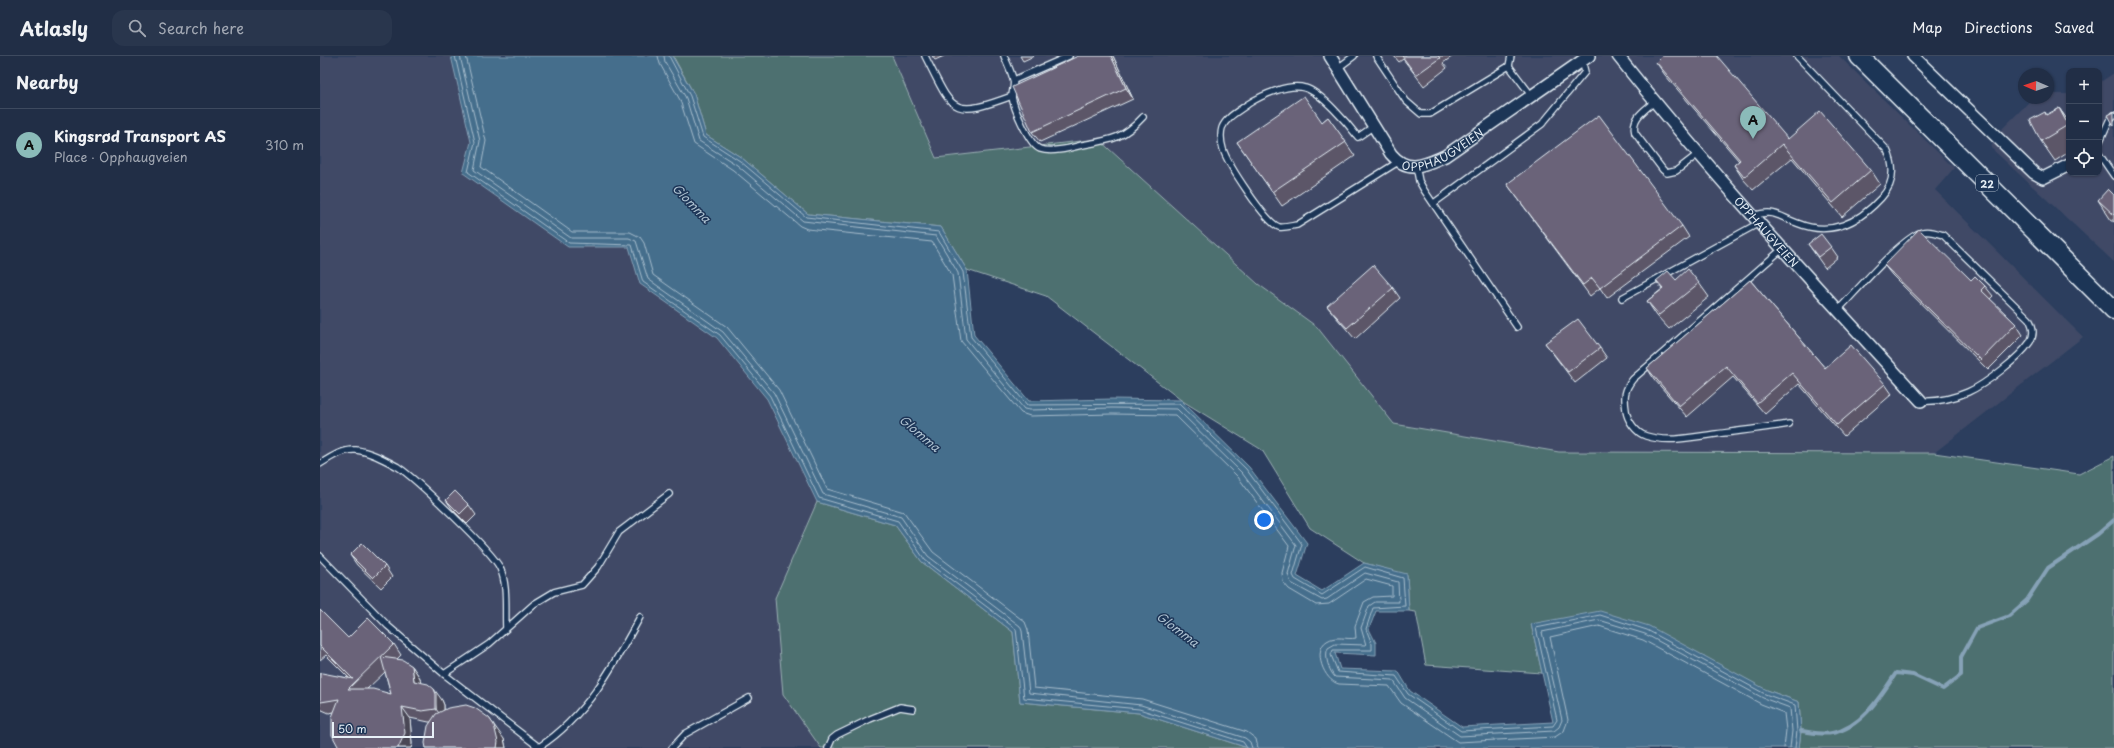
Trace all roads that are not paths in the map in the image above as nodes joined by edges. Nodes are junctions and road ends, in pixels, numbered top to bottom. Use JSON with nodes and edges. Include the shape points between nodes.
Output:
{"nodes":[{"id":1,"x":925,"y":56,"type":"edge"},
{"id":2,"x":1004,"y":56,"type":"edge"},
{"id":3,"x":1069,"y":56,"type":"edge"},
{"id":4,"x":1330,"y":56,"type":"edge"},
{"id":5,"x":1354,"y":56,"type":"edge"},
{"id":6,"x":1376,"y":56,"type":"edge"},
{"id":7,"x":1511,"y":56,"type":"edge"},
{"id":8,"x":1618,"y":56,"type":"edge"},
{"id":9,"x":1797,"y":56,"type":"edge"},
{"id":10,"x":1859,"y":56,"type":"edge"},
{"id":11,"x":1913,"y":56,"type":"edge"},
{"id":12,"x":1586,"y":58,"type":"edge"},
{"id":13,"x":1509,"y":66,"type":"junction"},
{"id":14,"x":1338,"y":68,"type":"junction"},
{"id":15,"x":1014,"y":80,"type":"junction"},
{"id":16,"x":1531,"y":95,"type":"junction"},
{"id":17,"x":1012,"y":96,"type":"junction"},
{"id":18,"x":1654,"y":102,"type":"junction"},
{"id":19,"x":2114,"y":115,"type":"edge"},
{"id":20,"x":1143,"y":117,"type":"dead end"},
{"id":21,"x":1374,"y":126,"type":"junction"},
{"id":22,"x":2100,"y":140,"type":"edge"},
{"id":23,"x":1698,"y":154,"type":"junction"},
{"id":24,"x":2102,"y":158,"type":"edge"},
{"id":25,"x":1398,"y":162,"type":"junction"},
{"id":26,"x":1416,"y":166,"type":"junction"},
{"id":27,"x":2066,"y":166,"type":"edge"},
{"id":28,"x":2114,"y":176,"type":"edge"},
{"id":29,"x":1434,"y":203,"type":"junction"},
{"id":30,"x":1756,"y":219,"type":"junction"},
{"id":31,"x":1781,"y":250,"type":"junction"},
{"id":32,"x":1622,"y":298,"type":"dead end"},
{"id":33,"x":1838,"y":310,"type":"junction"},
{"id":34,"x":2114,"y":310,"type":"edge"},
{"id":35,"x":1517,"y":327,"type":"dead end"},
{"id":36,"x":1921,"y":401,"type":"joint"},
{"id":37,"x":1789,"y":424,"type":"dead end"},
{"id":38,"x":320,"y":464,"type":"edge"},
{"id":39,"x":669,"y":494,"type":"dead end"},
{"id":40,"x":320,"y":556,"type":"edge"},
{"id":41,"x":640,"y":617,"type":"dead end"},
{"id":42,"x":506,"y":628,"type":"junction"},
{"id":43,"x":444,"y":674,"type":"junction"},
{"id":44,"x":749,"y":698,"type":"dead end"},
{"id":45,"x":913,"y":709,"type":"dead end"},
{"id":46,"x":539,"y":747,"type":"edge"},
{"id":47,"x":672,"y":748,"type":"edge"},
{"id":48,"x":828,"y":748,"type":"edge"}],
"edges":[{"from":1,"to":17,"type":"lane","via":[[952,105],[961,108],[981,107]]},
{"from":2,"to":15,"type":"lane"},
{"from":3,"to":15,"type":"lane"},
{"from":4,"to":14,"type":"street","name":"OPPHAUGVEIEN"},
{"from":5,"to":14,"type":"lane"},
{"from":6,"to":13,"type":"lane","via":[[1406,101],[1421,114],[1430,114]]},
{"from":7,"to":13,"type":"lane"},
{"from":8,"to":18,"type":"street","name":"OPPHAUGVEIEN"},
{"from":9,"to":30,"type":"lane","via":[[1887,150],[1893,162],[1893,175],[1890,186],[1882,197],[1862,216],[1844,225],[1830,229],[1814,228],[1777,213],[1765,211]]},
{"from":10,"to":34,"type":"highway","number":"22"},
{"from":11,"to":27,"type":"street","via":[[2034,173],[2043,178]]},
{"from":12,"to":16,"type":"street","name":"OPPHAUGVEIEN"},
{"from":12,"to":29,"type":"lane","via":[[1585,72],[1542,124]]},
{"from":13,"to":16,"type":"lane"},
{"from":14,"to":21,"type":"street","name":"OPPHAUGVEIEN"},
{"from":15,"to":17,"type":"lane"},
{"from":16,"to":26,"type":"street","name":"OPPHAUGVEIEN","via":[[1445,156]]},
{"from":17,"to":20,"type":"lane","via":[[1033,144],[1040,149],[1067,148],[1117,138],[1133,128]]},
{"from":18,"to":23,"type":"street","name":"OPPHAUGVEIEN"},
{"from":18,"to":23,"type":"lane","via":[[1636,118],[1633,127],[1663,170],[1667,173],[1676,171]]},
{"from":19,"to":22,"type":"lane"},
{"from":21,"to":25,"type":"street","name":"OPPHAUGVEIEN"},
{"from":21,"to":25,"type":"lane","via":[[1358,137],[1341,115],[1315,93],[1297,87],[1261,96],[1227,119],[1220,138],[1229,163],[1263,214],[1279,227],[1297,225]]},
{"from":23,"to":30,"type":"street","name":"OPPHAUGVEIEN"},
{"from":24,"to":28,"type":"lane"},
{"from":25,"to":26,"type":"street","name":"OPPHAUGVEIEN"},
{"from":26,"to":29,"type":"lane","via":[[1419,181]]},
{"from":29,"to":35,"type":"lane"},
{"from":30,"to":31,"type":"street","name":"OPPHAUGVEIEN"},
{"from":30,"to":32,"type":"lane"},
{"from":31,"to":33,"type":"street","name":"OPPHAUGVEIEN"},
{"from":31,"to":37,"type":"lane","via":[[1633,379],[1626,387],[1624,398],[1632,424],[1644,436],[1660,439],[1681,439]]},
{"from":33,"to":36,"type":"street","name":"OPPHAUGVEIEN"},
{"from":33,"to":36,"type":"lane","via":[[1902,244],[1922,232],[1932,232],[1943,235],[2029,319],[2033,326],[2030,342],[1994,377],[1968,392],[1932,402]]},
{"from":38,"to":42,"type":"lane","via":[[337,454],[355,450],[376,456],[404,473],[481,545],[499,567],[504,586]]},
{"from":39,"to":42,"type":"lane","via":[[619,532],[598,567],[582,585],[554,592],[534,604]]},
{"from":40,"to":43,"type":"lane","via":[[388,626]]},
{"from":41,"to":46,"type":"lane","via":[[595,694],[565,726]]},
{"from":42,"to":43,"type":"lane","via":[[489,644]]},
{"from":43,"to":46,"type":"lane"},
{"from":44,"to":47,"type":"lane","via":[[685,734]]},
{"from":45,"to":48,"type":"lane","via":[[900,707],[870,719],[837,735],[829,743]]}]}
